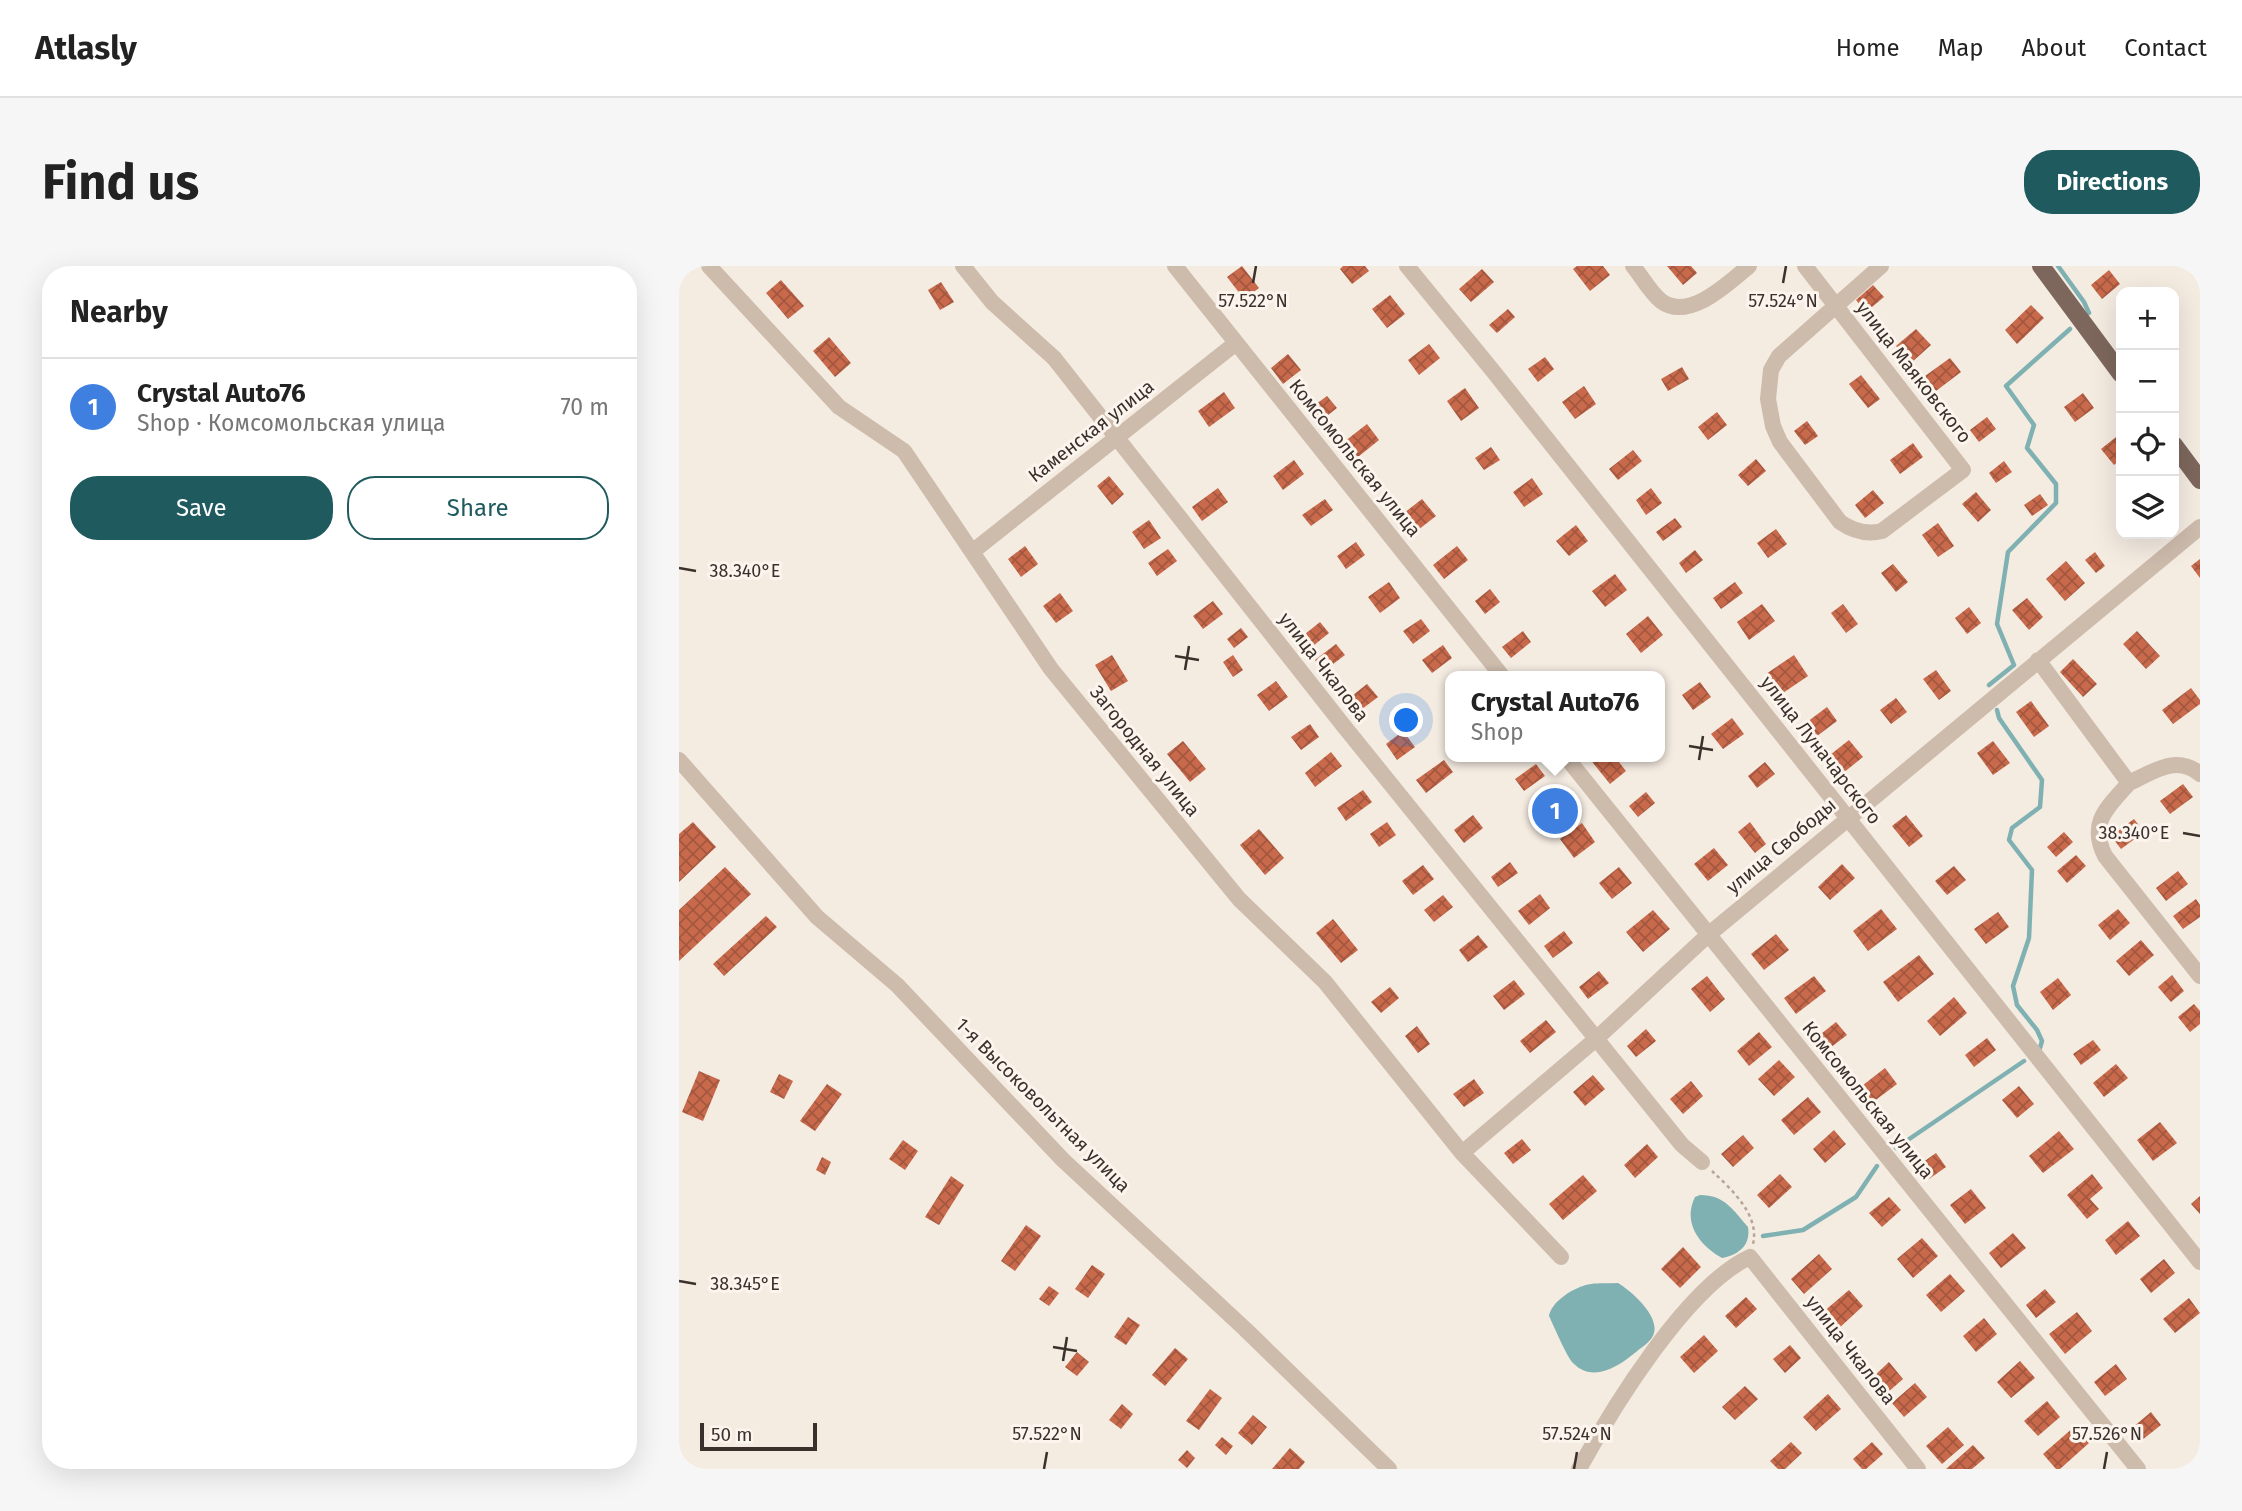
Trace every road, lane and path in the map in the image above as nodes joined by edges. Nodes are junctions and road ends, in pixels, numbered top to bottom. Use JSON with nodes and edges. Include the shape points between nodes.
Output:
{"nodes":[{"id":1,"x":709,"y":266,"type":"edge"},
{"id":2,"x":963,"y":266,"type":"edge"},
{"id":3,"x":1407,"y":266,"type":"edge"},
{"id":4,"x":1633,"y":266,"type":"edge"},
{"id":5,"x":1749,"y":266,"type":"edge"},
{"id":6,"x":1805,"y":266,"type":"edge"},
{"id":7,"x":1881,"y":266,"type":"edge"},
{"id":8,"x":2041,"y":266,"type":"edge"},
{"id":9,"x":1181,"y":268,"type":"edge"},
{"id":10,"x":1835,"y":305,"type":"junction"},
{"id":11,"x":1237,"y":343,"type":"junction"},
{"id":12,"x":2116,"y":367,"type":"edge"},
{"id":13,"x":1116,"y":436,"type":"junction"},
{"id":14,"x":2179,"y":452,"type":"edge"},
{"id":15,"x":2200,"y":480,"type":"edge"},
{"id":16,"x":2200,"y":527,"type":"edge"},
{"id":17,"x":972,"y":552,"type":"junction"},
{"id":18,"x":2038,"y":660,"type":"junction"},
{"id":19,"x":1498,"y":671,"type":"edge"},
{"id":20,"x":679,"y":760,"type":"edge"},
{"id":21,"x":1570,"y":762,"type":"edge"},
{"id":22,"x":2200,"y":774,"type":"edge"},
{"id":23,"x":2129,"y":783,"type":"junction"},
{"id":24,"x":1848,"y":818,"type":"junction"},
{"id":25,"x":1708,"y":935,"type":"junction"},
{"id":26,"x":2200,"y":976,"type":"edge"},
{"id":27,"x":1596,"y":1039,"type":"junction"},
{"id":28,"x":1462,"y":1153,"type":"junction"},
{"id":29,"x":1702,"y":1162,"type":"joint"},
{"id":30,"x":1561,"y":1257,"type":"dead end"},
{"id":31,"x":1750,"y":1257,"type":"junction"},
{"id":32,"x":2200,"y":1262,"type":"edge"},
{"id":33,"x":1389,"y":1469,"type":"edge"},
{"id":34,"x":1579,"y":1469,"type":"edge"},
{"id":35,"x":1918,"y":1469,"type":"edge"},
{"id":36,"x":2138,"y":1469,"type":"edge"}],
"edges":[{"from":1,"to":17,"type":"street","name":"Загородная улица","via":[[839,407],[904,452]]},
{"from":2,"to":13,"type":"street","name":"улица Чкалова","via":[[992,302],[1054,359]]},
{"from":3,"to":24,"type":"street","name":"улица Луначарского"},
{"from":4,"to":5,"type":"street","via":[[1660,300],[1682,307],[1701,301]]},
{"from":6,"to":10,"type":"street","name":"улица Маяковского"},
{"from":7,"to":10,"type":"street","name":"улица Маяковского"},
{"from":8,"to":12,"type":"main road"},
{"from":9,"to":11,"type":"street","name":"Комсомольская улица"},
{"from":10,"to":10,"type":"street","name":"улица Маяковского","via":[[1963,470],[1872,534],[1840,522],[1780,442],[1768,399],[1770,370],[1779,356]]},
{"from":11,"to":13,"type":"street","name":"Каменская улица"},
{"from":11,"to":19,"type":"street","name":"Комсомольская улица"},
{"from":13,"to":17,"type":"street","name":"Каменская улица"},
{"from":13,"to":27,"type":"street","name":"улица Чкалова"},
{"from":14,"to":15,"type":"main road"},
{"from":16,"to":18,"type":"street","name":"улица Свободы"},
{"from":17,"to":28,"type":"street","name":"Загородная улица","via":[[1068,690],[1239,899],[1325,982]]},
{"from":18,"to":23,"type":"street"},
{"from":18,"to":24,"type":"street","name":"улица Свободы"},
{"from":20,"to":33,"type":"street","name":"1-я Высоковольтная улица","via":[[817,917],[897,985],[1063,1160]]},
{"from":21,"to":25,"type":"street","name":"Комсомольская улица"},
{"from":22,"to":23,"type":"street","via":[[2182,764],[2170,764]]},
{"from":23,"to":26,"type":"street","via":[[2100,820],[2098,843]]},
{"from":24,"to":25,"type":"street","name":"улица Свободы"},
{"from":24,"to":32,"type":"street","name":"улица Луначарского"},
{"from":25,"to":27,"type":"street","name":"улица Свободы"},
{"from":25,"to":36,"type":"street","name":"Комсомольская улица"},
{"from":27,"to":28,"type":"street","name":"улица Свободы"},
{"from":27,"to":29,"type":"street","name":"улица Чкалова","via":[[1682,1146]]},
{"from":28,"to":30,"type":"street","name":"Загородная улица"},
{"from":29,"to":31,"type":"path","via":[[1730,1187],[1754,1222]]},
{"from":31,"to":34,"type":"street","via":[[1732,1265],[1703,1291],[1661,1342],[1601,1428]]},
{"from":31,"to":35,"type":"street","name":"улица Чкалова"}]}
